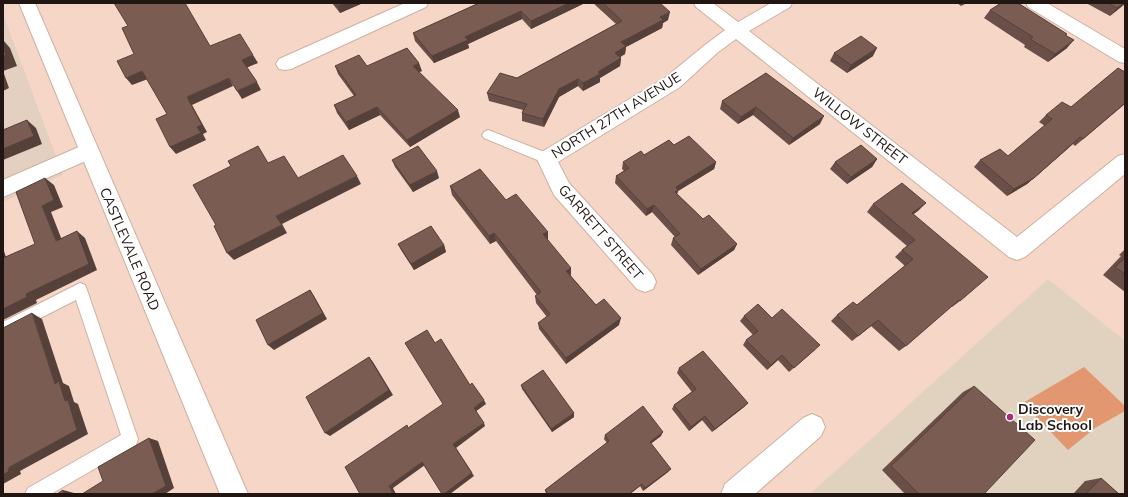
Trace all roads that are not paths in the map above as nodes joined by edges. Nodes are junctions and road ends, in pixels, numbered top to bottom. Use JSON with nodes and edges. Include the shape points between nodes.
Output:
{"nodes":[{"id":1,"x":27,"y":3,"type":"edge"},
{"id":2,"x":420,"y":3,"type":"edge"},
{"id":3,"x":702,"y":3,"type":"edge"},
{"id":4,"x":784,"y":3,"type":"edge"},
{"id":5,"x":1034,"y":3,"type":"edge"},
{"id":6,"x":737,"y":30,"type":"junction"},
{"id":7,"x":1125,"y":57,"type":"edge"},
{"id":8,"x":285,"y":64,"type":"dead end"},
{"id":9,"x":488,"y":135,"type":"dead end"},
{"id":10,"x":88,"y":151,"type":"junction"},
{"id":11,"x":547,"y":159,"type":"junction"},
{"id":12,"x":1125,"y":162,"type":"edge"},
{"id":13,"x":3,"y":188,"type":"edge"},
{"id":14,"x":645,"y":282,"type":"dead end"},
{"id":15,"x":3,"y":330,"type":"edge"},
{"id":16,"x":812,"y":428,"type":"dead end"},
{"id":17,"x":34,"y":494,"type":"edge"},
{"id":18,"x":234,"y":494,"type":"edge"},
{"id":19,"x":735,"y":494,"type":"edge"}],
"edges":[{"from":1,"to":10,"type":"street","name":"CASTLEVALE ROAD"},
{"from":2,"to":8,"type":"street"},
{"from":3,"to":6,"type":"street","name":"WILLOW STREET"},
{"from":4,"to":6,"type":"street","name":"NORTH 27TH AVENUE"},
{"from":5,"to":7,"type":"street"},
{"from":6,"to":11,"type":"street","name":"NORTH 27TH AVENUE","via":[[673,82]]},
{"from":6,"to":12,"type":"street","name":"WILLOW STREET","via":[[1017,250]]},
{"from":9,"to":11,"type":"lane"},
{"from":10,"to":13,"type":"street"},
{"from":10,"to":18,"type":"street","name":"CASTLEVALE ROAD"},
{"from":11,"to":14,"type":"street","name":"GARRETT STREET","via":[[561,189]]},
{"from":15,"to":17,"type":"lane","via":[[80,290],[130,439]]},
{"from":16,"to":19,"type":"street"}]}
